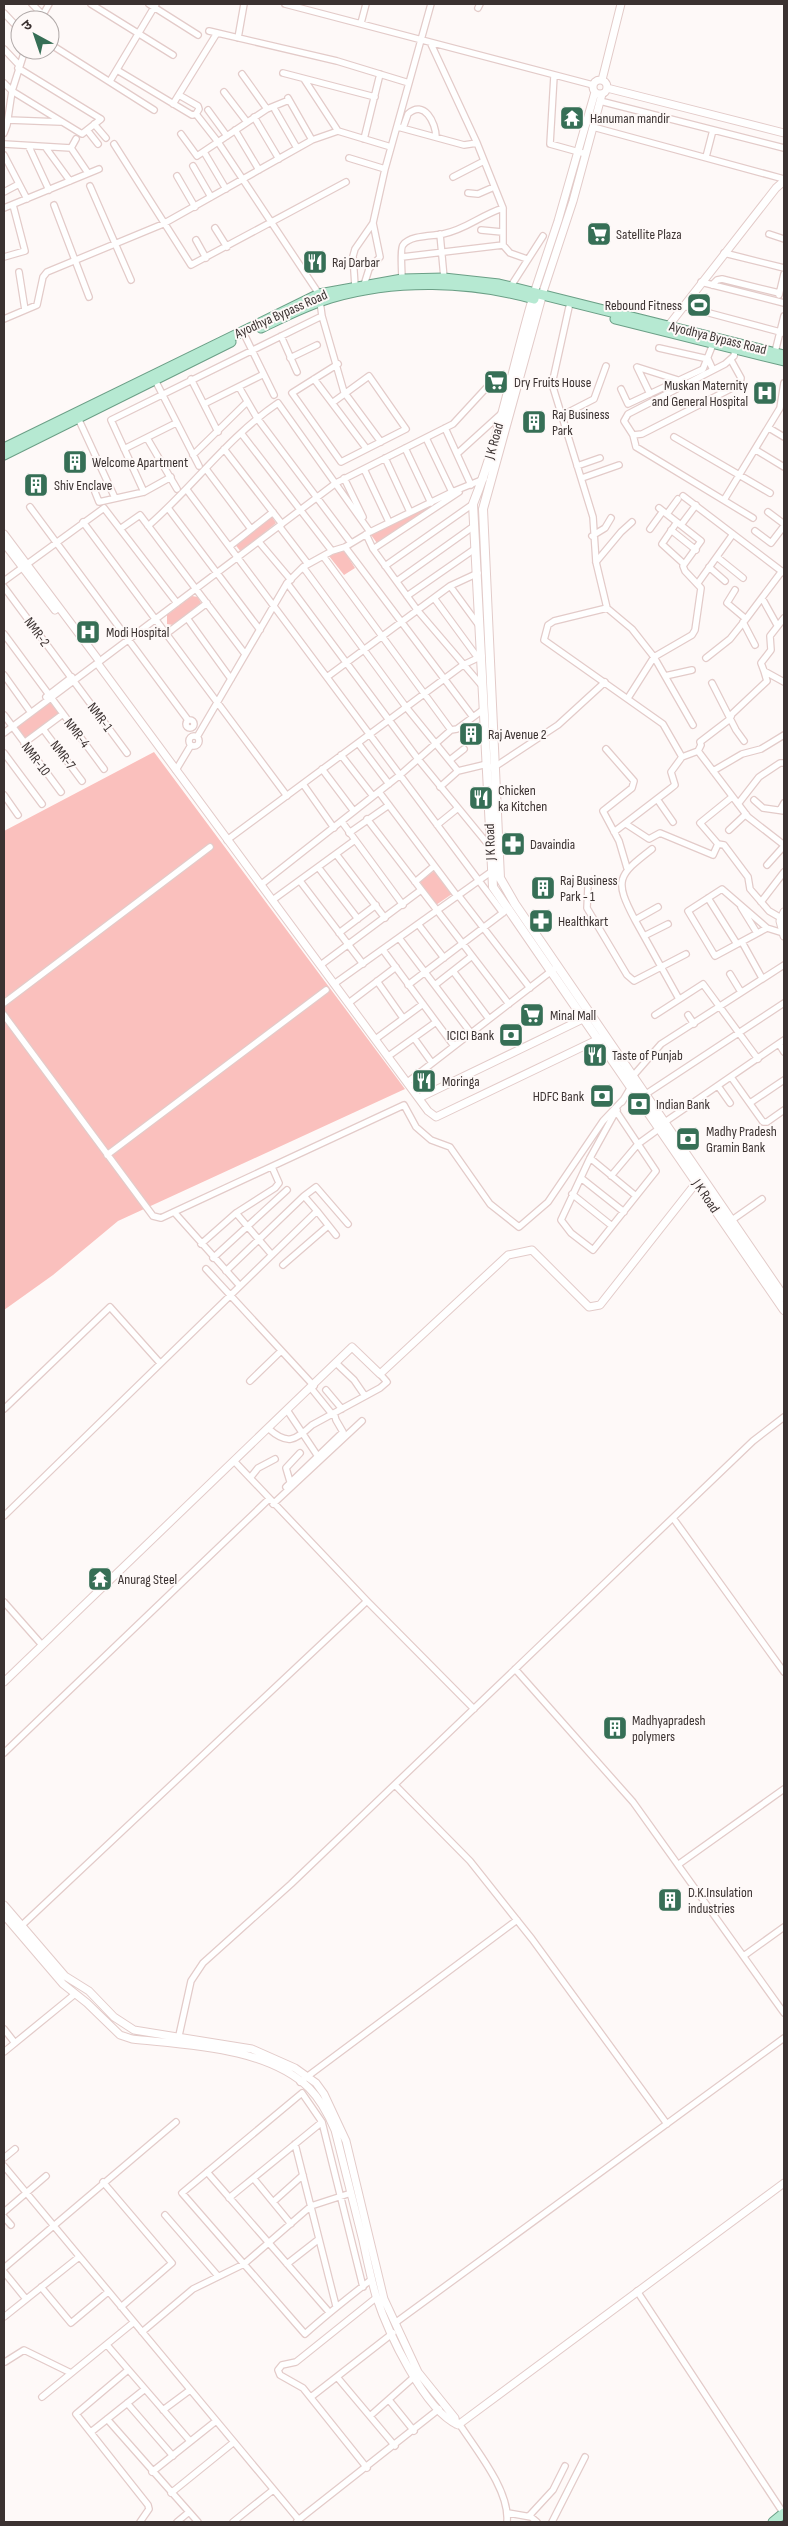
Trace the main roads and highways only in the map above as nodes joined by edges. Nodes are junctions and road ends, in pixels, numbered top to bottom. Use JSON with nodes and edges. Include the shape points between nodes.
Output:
{"nodes":[{"id":1,"x":538,"y":296,"type":"junction"},
{"id":2,"x":320,"y":298,"type":"junction"},
{"id":3,"x":666,"y":328,"type":"junction"},
{"id":4,"x":784,"y":355,"type":"edge"},
{"id":5,"x":784,"y":361,"type":"edge"},
{"id":6,"x":154,"y":378,"type":"junction"},
{"id":7,"x":4,"y":448,"type":"edge"},
{"id":8,"x":4,"y":455,"type":"edge"},
{"id":9,"x":493,"y":458,"type":"junction"},
{"id":10,"x":483,"y":659,"type":"junction"},
{"id":11,"x":502,"y":882,"type":"junction"},
{"id":12,"x":492,"y":885,"type":"junction"},
{"id":13,"x":555,"y":969,"type":"junction"},
{"id":14,"x":602,"y":1038,"type":"junction"},
{"id":15,"x":661,"y":1125,"type":"junction"},
{"id":16,"x":699,"y":1179,"type":"junction"},
{"id":17,"x":784,"y":1297,"type":"edge"},
{"id":18,"x":784,"y":1310,"type":"edge"},
{"id":19,"x":784,"y":2514,"type":"edge"},
{"id":20,"x":784,"y":2518,"type":"edge"},
{"id":21,"x":773,"y":2522,"type":"edge"},
{"id":22,"x":780,"y":2522,"type":"edge"}],
"edges":[{"from":1,"to":2,"type":"main road","name":"Ayodhya Bypass Road","via":[[478,287],[412,285]]},
{"from":1,"to":2,"type":"main road","name":"Ayodhya Bypass Road","via":[[511,286],[444,278],[402,279],[360,286]]},
{"from":1,"to":3,"type":"main road","name":"Ayodhya Bypass Road"},
{"from":1,"to":3,"type":"main road","name":"Ayodhya Bypass Road","via":[[570,307]]},
{"from":1,"to":9,"type":"main road","name":"J K Road"},
{"from":1,"to":9,"type":"main road","name":"J K Road","via":[[502,412]]},
{"from":2,"to":6,"type":"main road","name":"Ayodhya Bypass Road"},
{"from":2,"to":6,"type":"main road","name":"Ayodhya Bypass Road"},
{"from":3,"to":4,"type":"main road","name":"Ayodhya Bypass Road"},
{"from":3,"to":5,"type":"main road","name":"Ayodhya Bypass Road","via":[[713,344]]},
{"from":6,"to":7,"type":"main road","name":"Ayodhya Bypass Road"},
{"from":6,"to":8,"type":"main road","name":"Ayodhya Bypass Road"},
{"from":9,"to":10,"type":"main road","name":"J K Road","via":[[483,509]]},
{"from":9,"to":10,"type":"main road","name":"J K Road","via":[[473,504]]},
{"from":10,"to":11,"type":"main road","name":"J K Road","via":[[496,766]]},
{"from":10,"to":12,"type":"main road","name":"J K Road"},
{"from":11,"to":12,"type":"main road"},
{"from":11,"to":13,"type":"main road","name":"J K Road"},
{"from":12,"to":13,"type":"main road","name":"J K Road","via":[[505,911]]},
{"from":13,"to":14,"type":"main road","name":"J K Road"},
{"from":14,"to":15,"type":"main road","name":"J K Road","via":[[631,1087]]},
{"from":14,"to":15,"type":"main road","name":"J K Road","via":[[646,1094]]},
{"from":15,"to":16,"type":"main road","name":"J K Road"},
{"from":16,"to":17,"type":"main road","name":"J K Road","via":[[732,1220]]},
{"from":16,"to":18,"type":"main road","name":"J K Road"},
{"from":19,"to":21,"type":"main road"},
{"from":20,"to":22,"type":"main road"}]}
